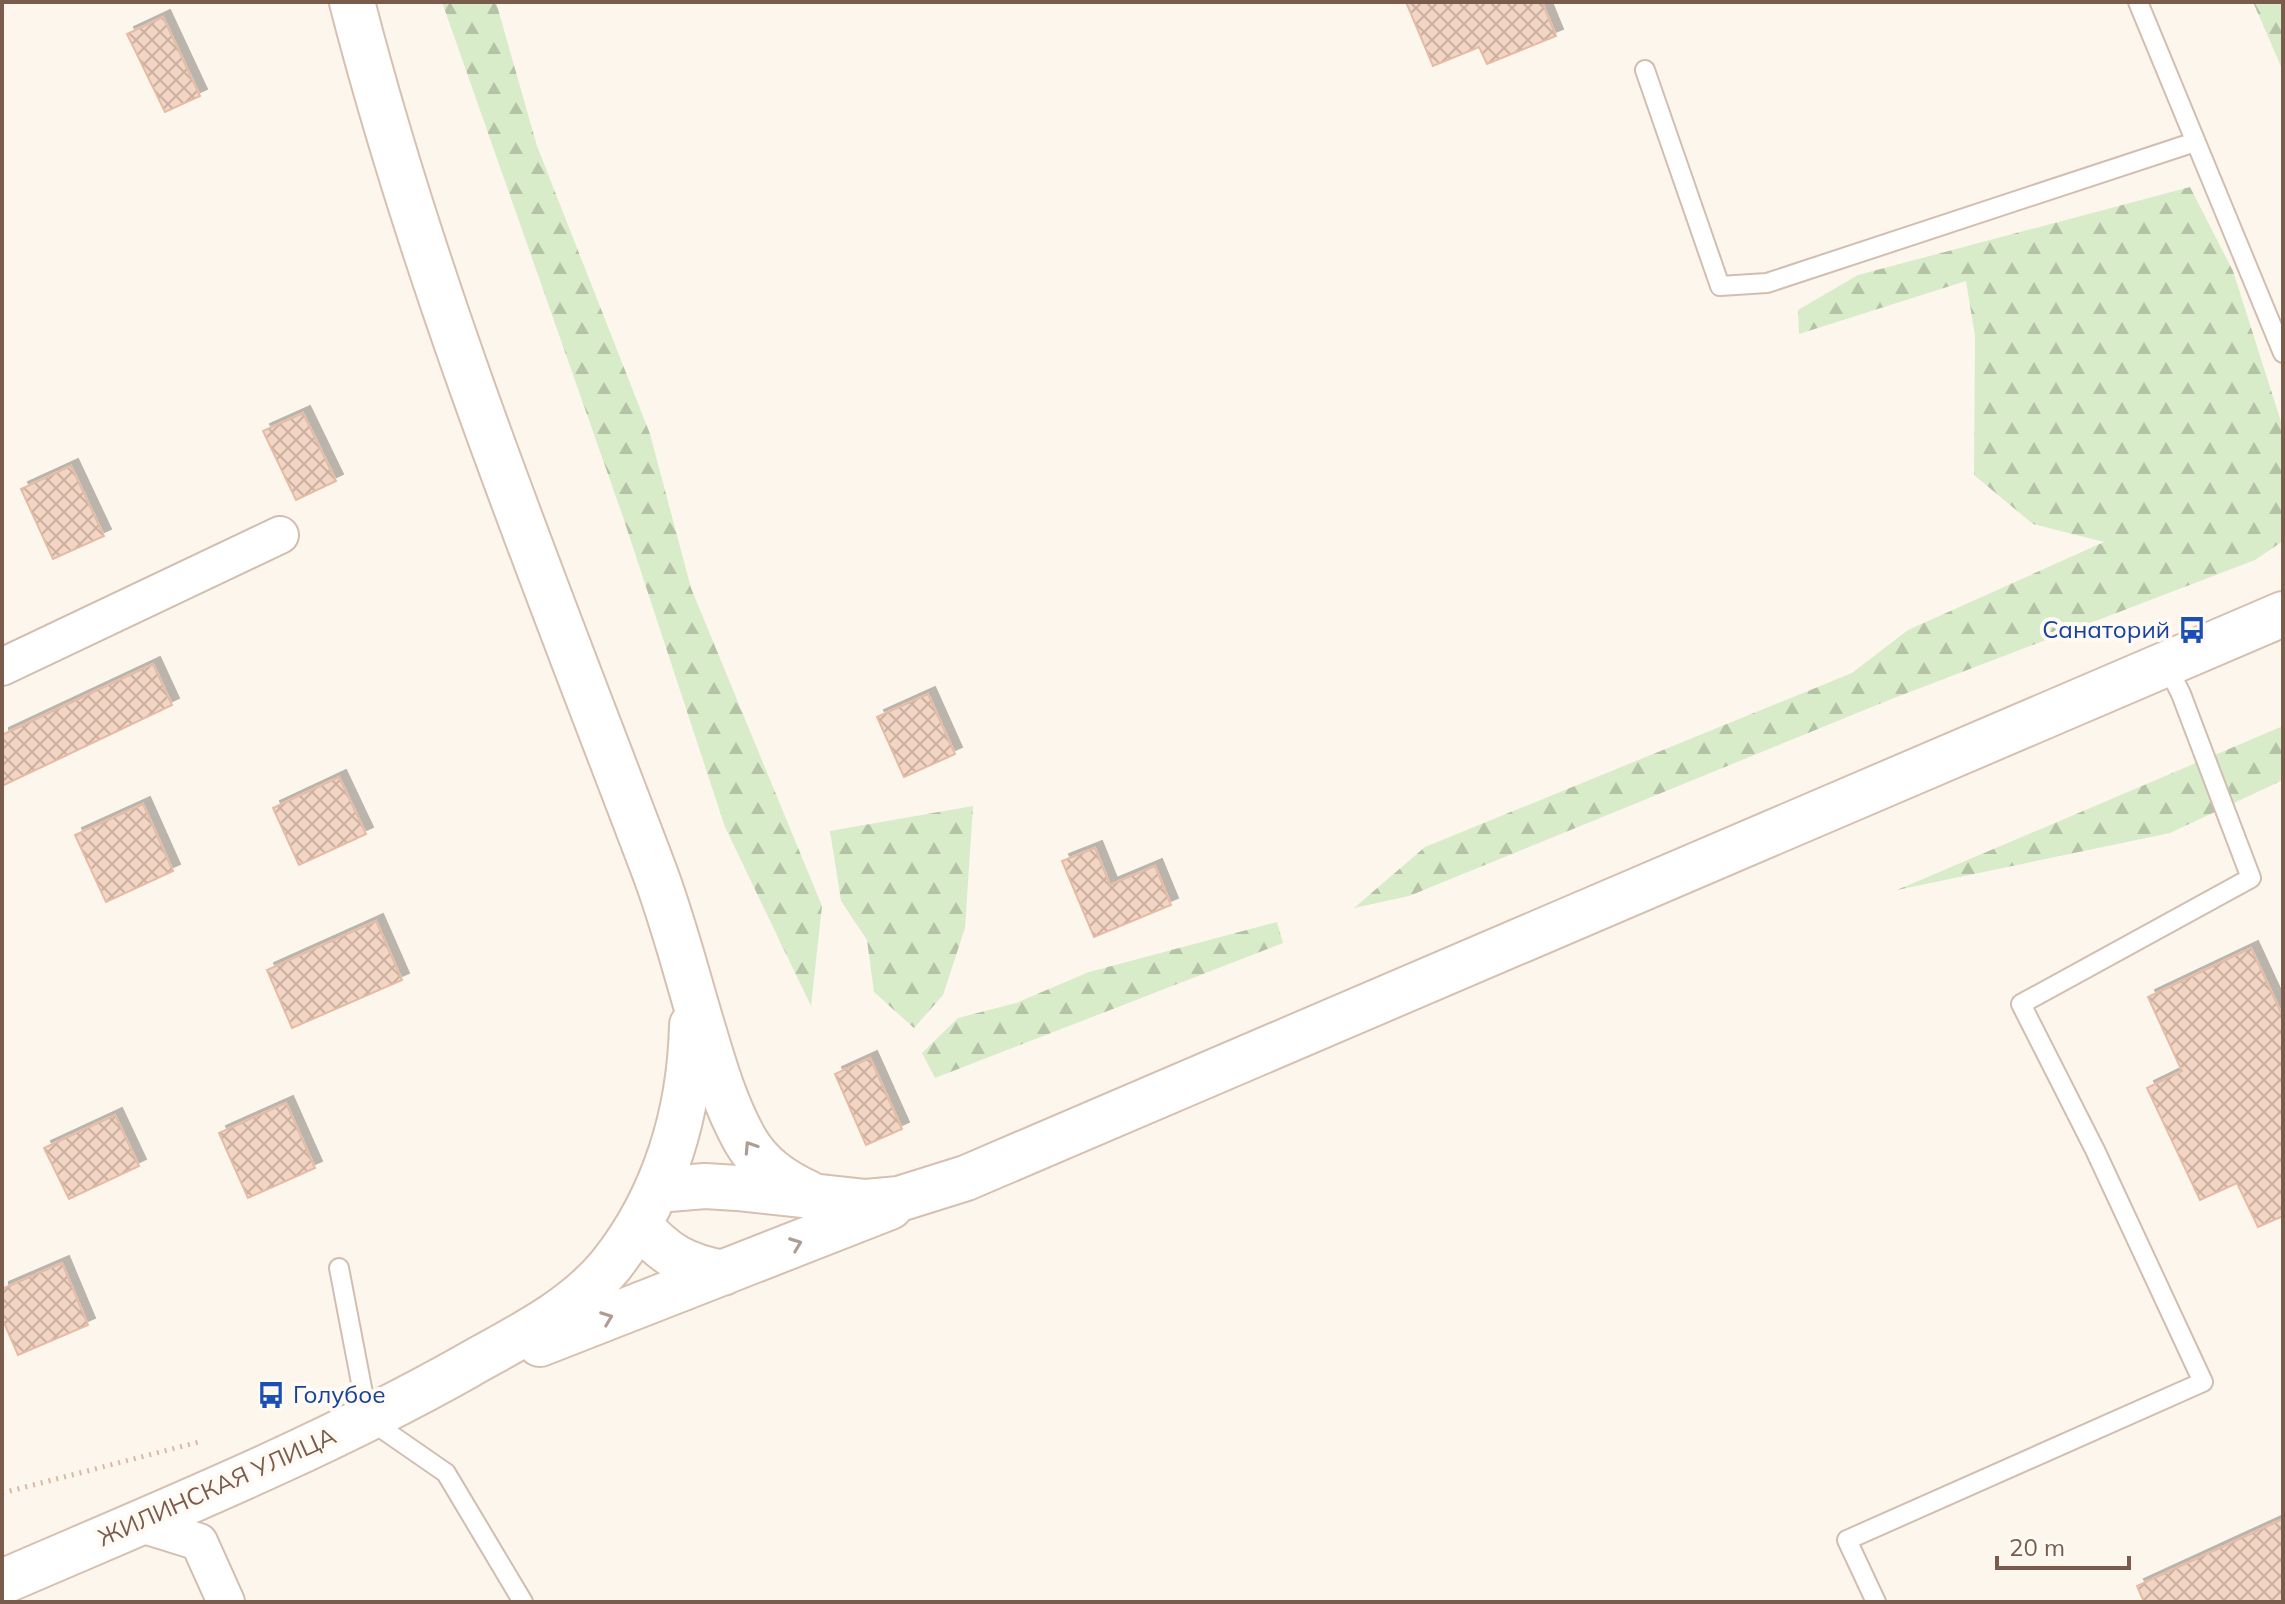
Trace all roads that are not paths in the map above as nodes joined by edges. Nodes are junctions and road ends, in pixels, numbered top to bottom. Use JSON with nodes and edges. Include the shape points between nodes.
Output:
{"nodes":[{"id":1,"x":352,"y":2,"type":"edge"},
{"id":2,"x":2138,"y":2,"type":"edge"},
{"id":3,"x":1645,"y":70,"type":"dead end"},
{"id":4,"x":2195,"y":142,"type":"junction"},
{"id":5,"x":2283,"y":353,"type":"edge"},
{"id":6,"x":280,"y":535,"type":"dead end"},
{"id":7,"x":2283,"y":614,"type":"edge"},
{"id":8,"x":2165,"y":663,"type":"junction"},
{"id":9,"x":2,"y":667,"type":"edge"},
{"id":10,"x":689,"y":982,"type":"junction"},
{"id":11,"x":952,"y":1182,"type":"junction"},
{"id":12,"x":837,"y":1200,"type":"junction"},
{"id":13,"x":648,"y":1207,"type":"junction"},
{"id":14,"x":339,"y":1268,"type":"dead end"},
{"id":15,"x":723,"y":1273,"type":"junction"},
{"id":16,"x":430,"y":1387,"type":"junction"},
{"id":17,"x":368,"y":1419,"type":"junction"},
{"id":18,"x":138,"y":1523,"type":"junction"},
{"id":19,"x":2,"y":1582,"type":"edge"},
{"id":20,"x":226,"y":1602,"type":"edge"},
{"id":21,"x":523,"y":1602,"type":"edge"},
{"id":22,"x":1876,"y":1602,"type":"edge"}],
"edges":[{"from":1,"to":10,"type":"street","via":[[461,355],[665,899]]},
{"from":2,"to":4,"type":"lane"},
{"from":3,"to":4,"type":"lane","via":[[1720,286],[1767,283]]},
{"from":4,"to":5,"type":"lane"},
{"from":6,"to":9,"type":"street"},
{"from":7,"to":8,"type":"street"},
{"from":8,"to":11,"type":"street"},
{"from":8,"to":22,"type":"lane","via":[[2251,878],[2021,1004],[2203,1382],[1847,1540]]},
{"from":12,"to":10,"type":"street","one_way":true,"via":[[783,1180],[747,1143],[718,1079]]},
{"from":10,"to":13,"type":"street","via":[[691,1064],[683,1111]]},
{"from":11,"to":12,"type":"street","via":[[899,1199]]},
{"from":15,"to":11,"type":"street","one_way":true},
{"from":12,"to":13,"type":"street","via":[[726,1187]]},
{"from":13,"to":15,"type":"street","via":[[657,1245],[679,1261]]},
{"from":13,"to":16,"type":"street","via":[[608,1267],[576,1299]]},
{"from":14,"to":17,"type":"lane"},
{"from":16,"to":15,"type":"street","one_way":true},
{"from":16,"to":17,"type":"street","name":"ЖИЛИНСКАЯ УЛИЦА"},
{"from":17,"to":18,"type":"street","name":"ЖИЛИНСКАЯ УЛИЦА"},
{"from":17,"to":21,"type":"lane","via":[[446,1473]]},
{"from":18,"to":19,"type":"street","name":"ЖИЛИНСКАЯ УЛИЦА"},
{"from":18,"to":20,"type":"street","via":[[199,1542]]}]}
